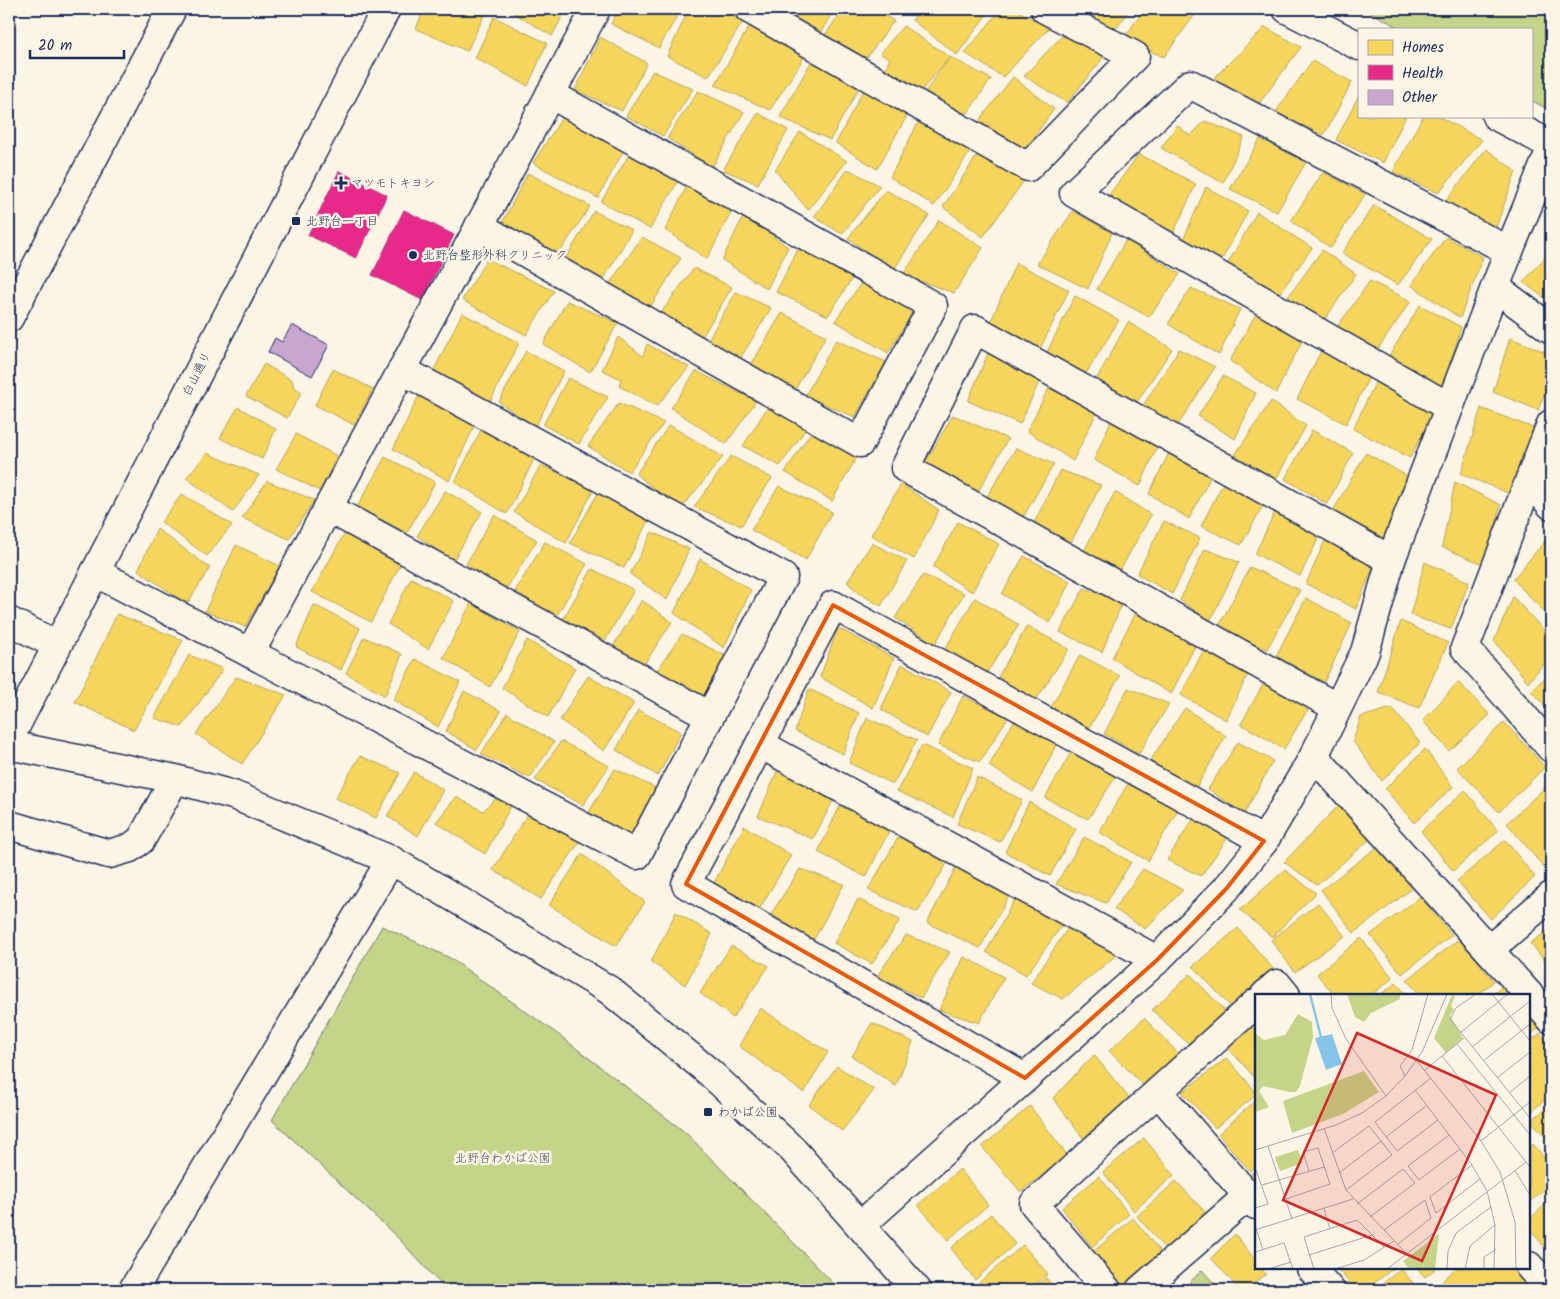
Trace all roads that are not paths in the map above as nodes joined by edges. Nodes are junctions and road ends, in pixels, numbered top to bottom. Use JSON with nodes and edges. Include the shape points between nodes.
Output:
{"nodes":[{"id":1,"x":172,"y":9,"type":"edge"},
{"id":2,"x":386,"y":9,"type":"edge"},
{"id":3,"x":596,"y":9,"type":"edge"},
{"id":4,"x":749,"y":9,"type":"edge"},
{"id":5,"x":1045,"y":9,"type":"edge"},
{"id":6,"x":1287,"y":9,"type":"edge"},
{"id":7,"x":1358,"y":45,"type":"edge"},
{"id":8,"x":550,"y":94,"type":"junction"},
{"id":9,"x":1500,"y":118,"type":"edge"},
{"id":10,"x":1551,"y":145,"type":"edge"},
{"id":11,"x":1551,"y":149,"type":"edge"},
{"id":12,"x":479,"y":226,"type":"junction"},
{"id":13,"x":1509,"y":251,"type":"junction"},
{"id":14,"x":1495,"y":287,"type":"junction"},
{"id":15,"x":9,"y":318,"type":"edge"},
{"id":16,"x":1551,"y":328,"type":"edge"},
{"id":17,"x":402,"y":370,"type":"junction"},
{"id":18,"x":1449,"y":407,"type":"junction"},
{"id":19,"x":1551,"y":424,"type":"edge"},
{"id":20,"x":1530,"y":480,"type":"junction"},
{"id":21,"x":1551,"y":505,"type":"edge"},
{"id":22,"x":328,"y":508,"type":"junction"},
{"id":23,"x":1391,"y":560,"type":"junction"},
{"id":24,"x":95,"y":572,"type":"junction"},
{"id":25,"x":9,"y":621,"type":"edge"},
{"id":26,"x":57,"y":645,"type":"junction"},
{"id":27,"x":250,"y":653,"type":"junction"},
{"id":28,"x":1336,"y":707,"type":"junction"},
{"id":29,"x":710,"y":716,"type":"junction"},
{"id":30,"x":9,"y":739,"type":"edge"},
{"id":31,"x":760,"y":744,"type":"junction"},
{"id":32,"x":9,"y":745,"type":"edge"},
{"id":33,"x":1551,"y":748,"type":"edge"},
{"id":34,"x":1314,"y":756,"type":"junction"},
{"id":35,"x":175,"y":779,"type":"junction"},
{"id":36,"x":9,"y":825,"type":"edge"},
{"id":37,"x":1264,"y":841,"type":"junction"},
{"id":38,"x":391,"y":860,"type":"junction"},
{"id":39,"x":1551,"y":896,"type":"edge"},
{"id":40,"x":1490,"y":949,"type":"junction"},
{"id":41,"x":1157,"y":960,"type":"junction"},
{"id":42,"x":1266,"y":994,"type":"edge"},
{"id":43,"x":1285,"y":994,"type":"edge"},
{"id":44,"x":1529,"y":994,"type":"edge"},
{"id":45,"x":1530,"y":995,"type":"edge"},
{"id":46,"x":1255,"y":1004,"type":"edge"},
{"id":47,"x":1551,"y":1019,"type":"edge"},
{"id":48,"x":1025,"y":1078,"type":"junction"},
{"id":49,"x":1158,"y":1092,"type":"junction"},
{"id":50,"x":1252,"y":1201,"type":"edge"},
{"id":51,"x":860,"y":1226,"type":"junction"},
{"id":52,"x":1312,"y":1269,"type":"edge"},
{"id":53,"x":133,"y":1290,"type":"edge"},
{"id":54,"x":917,"y":1290,"type":"edge"},
{"id":55,"x":1107,"y":1290,"type":"edge"},
{"id":56,"x":1140,"y":1290,"type":"edge"},
{"id":57,"x":1330,"y":1290,"type":"edge"}],
"edges":[{"from":1,"to":15,"type":"street"},
{"from":2,"to":24,"type":"street","name":"白山通り"},
{"from":3,"to":8,"type":"street"},
{"from":4,"to":5,"type":"street","via":[[1028,167],[1135,56]]},
{"from":6,"to":7,"type":"street"},
{"from":8,"to":12,"type":"street"},
{"from":8,"to":12,"type":"street","via":[[933,306],[860,443]]},
{"from":9,"to":10,"type":"street"},
{"from":11,"to":13,"type":"street"},
{"from":12,"to":17,"type":"street"},
{"from":13,"to":14,"type":"street"},
{"from":13,"to":18,"type":"street","via":[[1190,84],[1074,193]]},
{"from":14,"to":16,"type":"street"},
{"from":14,"to":18,"type":"street"},
{"from":17,"to":22,"type":"street"},
{"from":17,"to":29,"type":"street","via":[[783,578]]},
{"from":18,"to":23,"type":"street"},
{"from":19,"to":20,"type":"street"},
{"from":20,"to":21,"type":"street"},
{"from":20,"to":33,"type":"street","via":[[1465,648]]},
{"from":22,"to":27,"type":"street"},
{"from":22,"to":29,"type":"street"},
{"from":23,"to":28,"type":"street","via":[[1365,652]]},
{"from":23,"to":28,"type":"street","via":[[975,329],[905,468]]},
{"from":24,"to":26,"type":"street","name":"白山通り"},
{"from":24,"to":27,"type":"street"},
{"from":25,"to":26,"type":"street"},
{"from":26,"to":30,"type":"street","name":"白山通り"},
{"from":27,"to":29,"type":"street","via":[[637,855]]},
{"from":28,"to":34,"type":"street"},
{"from":31,"to":37,"type":"street","via":[[833,605]]},
{"from":31,"to":41,"type":"street"},
{"from":31,"to":48,"type":"street","via":[[686,884]]},
{"from":32,"to":35,"type":"street"},
{"from":34,"to":37,"type":"street"},
{"from":34,"to":40,"type":"street"},
{"from":35,"to":36,"type":"street","via":[[141,840],[130,848],[109,854]]},
{"from":35,"to":38,"type":"street","via":[[233,796]]},
{"from":37,"to":41,"type":"street","via":[[1226,889]]},
{"from":38,"to":51,"type":"street","via":[[609,990],[709,1072],[792,1149]]},
{"from":38,"to":53,"type":"street"},
{"from":39,"to":40,"type":"street"},
{"from":40,"to":44,"type":"street"},
{"from":41,"to":48,"type":"street"},
{"from":42,"to":43,"type":"street","via":[[1277,984]]},
{"from":45,"to":47,"type":"street"},
{"from":46,"to":49,"type":"street"},
{"from":48,"to":51,"type":"street"},
{"from":49,"to":50,"type":"street"},
{"from":49,"to":55,"type":"street","via":[[1034,1204]]},
{"from":50,"to":56,"type":"street"},
{"from":51,"to":54,"type":"street"},
{"from":52,"to":57,"type":"street"}]}
